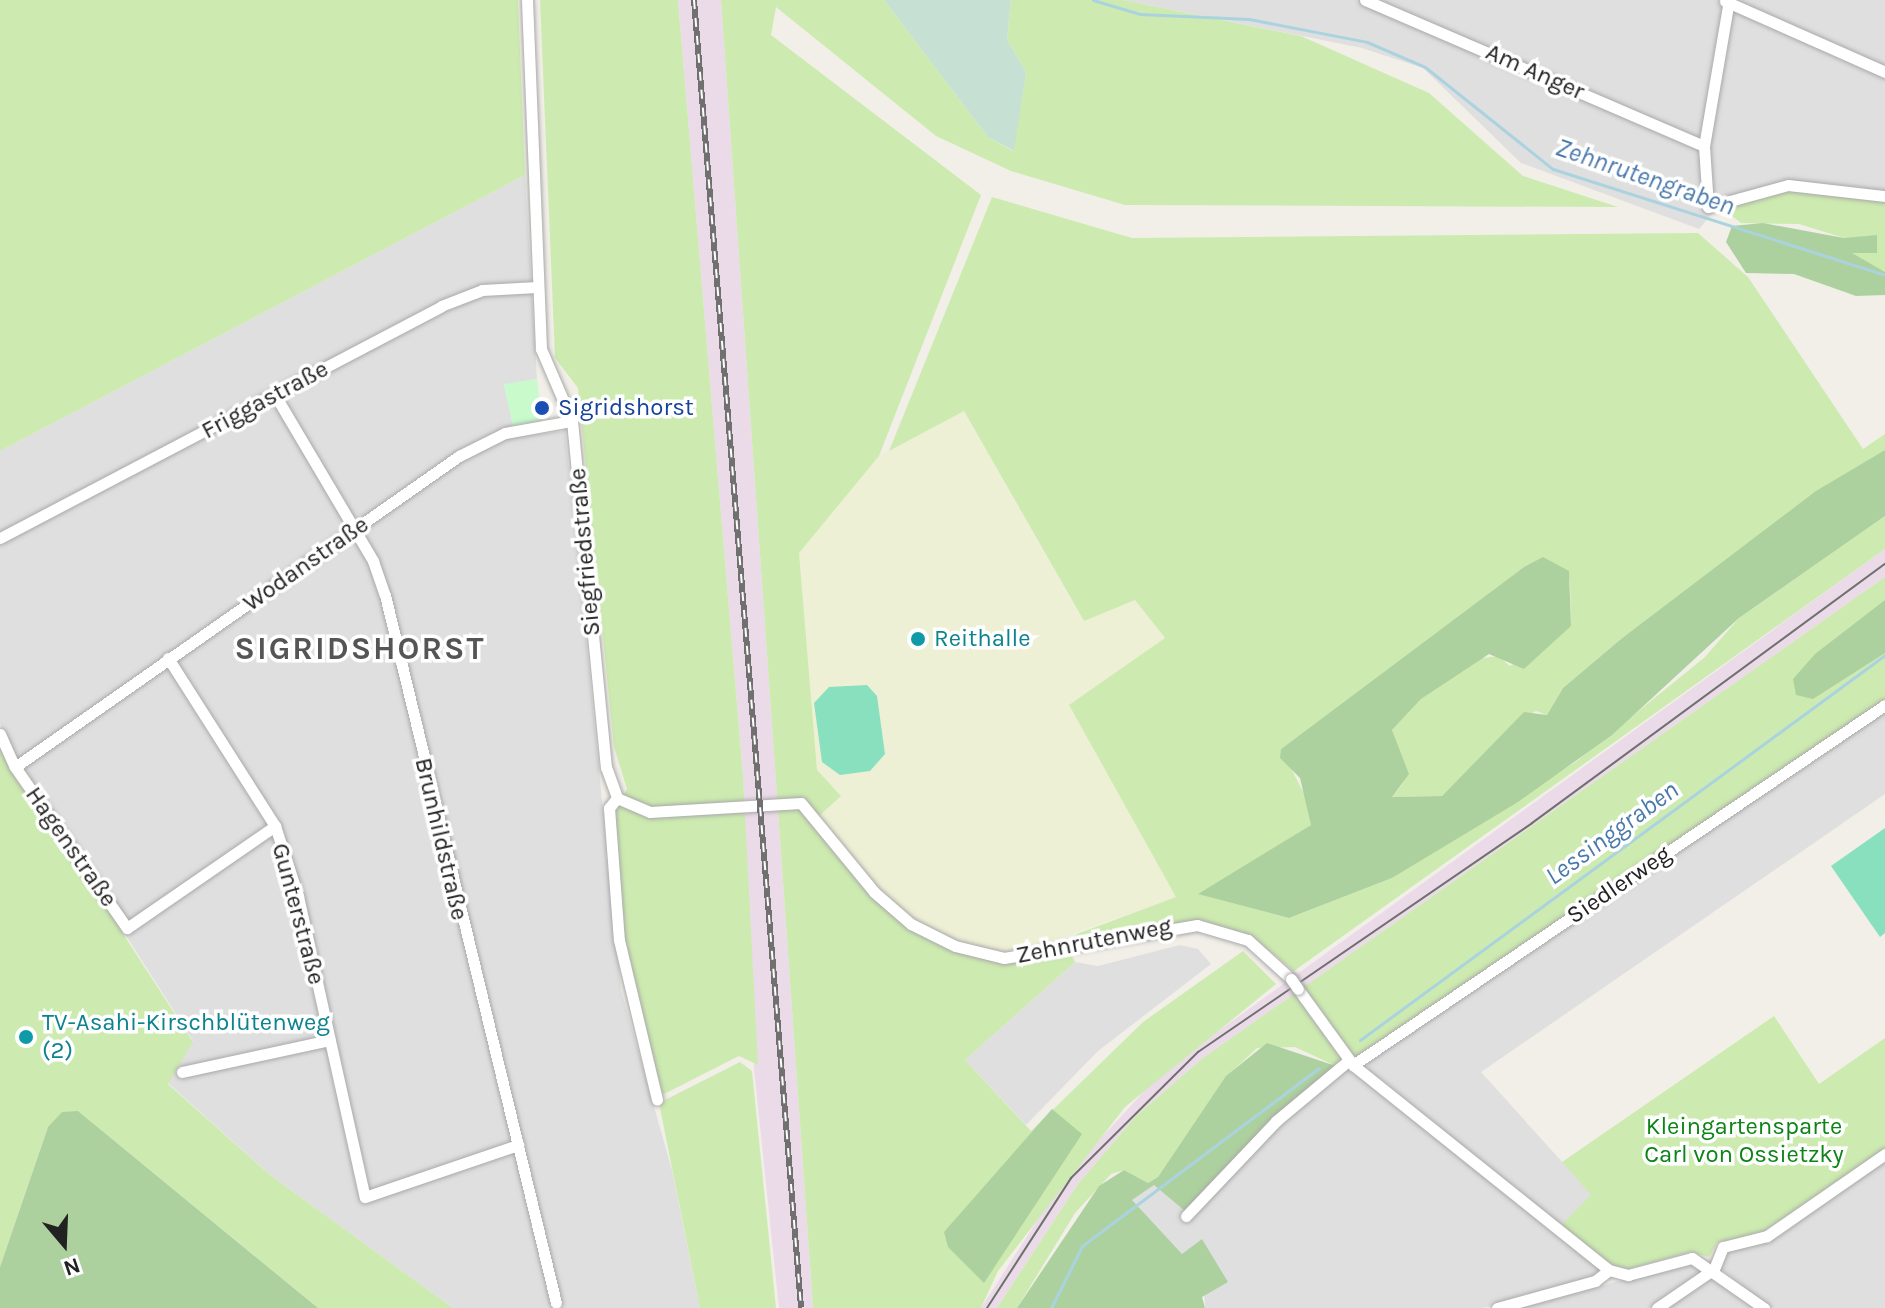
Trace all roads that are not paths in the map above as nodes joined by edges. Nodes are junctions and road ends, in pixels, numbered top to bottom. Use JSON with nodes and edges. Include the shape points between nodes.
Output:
{"nodes":[{"id":1,"x":527,"y":0,"type":"edge"},
{"id":2,"x":1374,"y":1,"type":"edge"},
{"id":3,"x":1726,"y":1,"type":"edge"},
{"id":4,"x":1885,"y":72,"type":"edge"},
{"id":5,"x":1704,"y":146,"type":"junction"},
{"id":6,"x":1885,"y":196,"type":"edge"},
{"id":7,"x":537,"y":287,"type":"junction"},
{"id":8,"x":275,"y":395,"type":"junction"},
{"id":9,"x":572,"y":421,"type":"junction"},
{"id":10,"x":355,"y":530,"type":"junction"},
{"id":11,"x":0,"y":538,"type":"edge"},
{"id":12,"x":168,"y":658,"type":"junction"},
{"id":13,"x":1885,"y":705,"type":"edge"},
{"id":14,"x":0,"y":734,"type":"edge"},
{"id":15,"x":15,"y":767,"type":"junction"},
{"id":16,"x":617,"y":798,"type":"junction"},
{"id":17,"x":275,"y":826,"type":"junction"},
{"id":18,"x":330,"y":1040,"type":"junction"},
{"id":19,"x":1351,"y":1063,"type":"junction"},
{"id":20,"x":182,"y":1072,"type":"dead end"},
{"id":21,"x":657,"y":1100,"type":"dead end"},
{"id":22,"x":518,"y":1145,"type":"junction"},
{"id":23,"x":1885,"y":1154,"type":"edge"},
{"id":24,"x":1186,"y":1216,"type":"dead end"},
{"id":25,"x":1714,"y":1269,"type":"junction"},
{"id":26,"x":1609,"y":1270,"type":"junction"},
{"id":27,"x":556,"y":1303,"type":"dead end"},
{"id":28,"x":1497,"y":1308,"type":"edge"},
{"id":29,"x":1657,"y":1308,"type":"edge"},
{"id":30,"x":1764,"y":1308,"type":"edge"}],
"edges":[{"from":1,"to":7,"type":"street","name":"Siegfriedstraße"},
{"from":2,"to":5,"type":"street","name":"Am Anger"},
{"from":3,"to":4,"type":"street"},
{"from":3,"to":5,"type":"street"},
{"from":5,"to":6,"type":"street","via":[[1708,207],[1788,185]]},
{"from":7,"to":8,"type":"street","name":"Friggastraße","via":[[482,290],[441,306]]},
{"from":7,"to":9,"type":"street","name":"Siegfriedstraße","via":[[541,349]]},
{"from":8,"to":10,"type":"street","name":"Brunhildstraße"},
{"from":8,"to":11,"type":"street","name":"Friggastraße"},
{"from":9,"to":10,"type":"street","name":"Wodanstraße","via":[[505,433]]},
{"from":9,"to":16,"type":"street","name":"Siegfriedstraße","via":[[606,767]]},
{"from":10,"to":12,"type":"street","name":"Wodanstraße"},
{"from":10,"to":22,"type":"street","name":"Brunhildstraße","via":[[385,595]]},
{"from":12,"to":15,"type":"street","name":"Wodanstraße"},
{"from":12,"to":17,"type":"street","name":"Gunterstraße"},
{"from":13,"to":19,"type":"street","name":"Siedlerweg"},
{"from":14,"to":15,"type":"street","name":"Hagenstraße"},
{"from":15,"to":17,"type":"street","name":"Hagenstraße","via":[[127,928]]},
{"from":16,"to":19,"type":"street","name":"Zehnrutenweg","via":[[650,812],[801,803],[874,892],[911,924],[955,946],[1004,958],[1197,925],[1248,940],[1294,984]]},
{"from":16,"to":21,"type":"street","name":"Siegfriedstraße","via":[[609,808],[619,940]]},
{"from":17,"to":18,"type":"street","name":"Gunterstraße"},
{"from":18,"to":20,"type":"street"},
{"from":18,"to":22,"type":"street","name":"Gunterstraße","via":[[365,1197]]},
{"from":19,"to":24,"type":"street","name":"Siedlerweg","via":[[1276,1121]]},
{"from":19,"to":26,"type":"street","name":"Zehnrutenweg"},
{"from":22,"to":27,"type":"street","name":"Brunhildstraße"},
{"from":23,"to":25,"type":"street","via":[[1767,1236],[1717,1251]]},
{"from":25,"to":26,"type":"street","via":[[1692,1258],[1628,1275]]},
{"from":25,"to":29,"type":"street"},
{"from":25,"to":30,"type":"street"},
{"from":26,"to":28,"type":"street","via":[[1595,1281]]}]}
